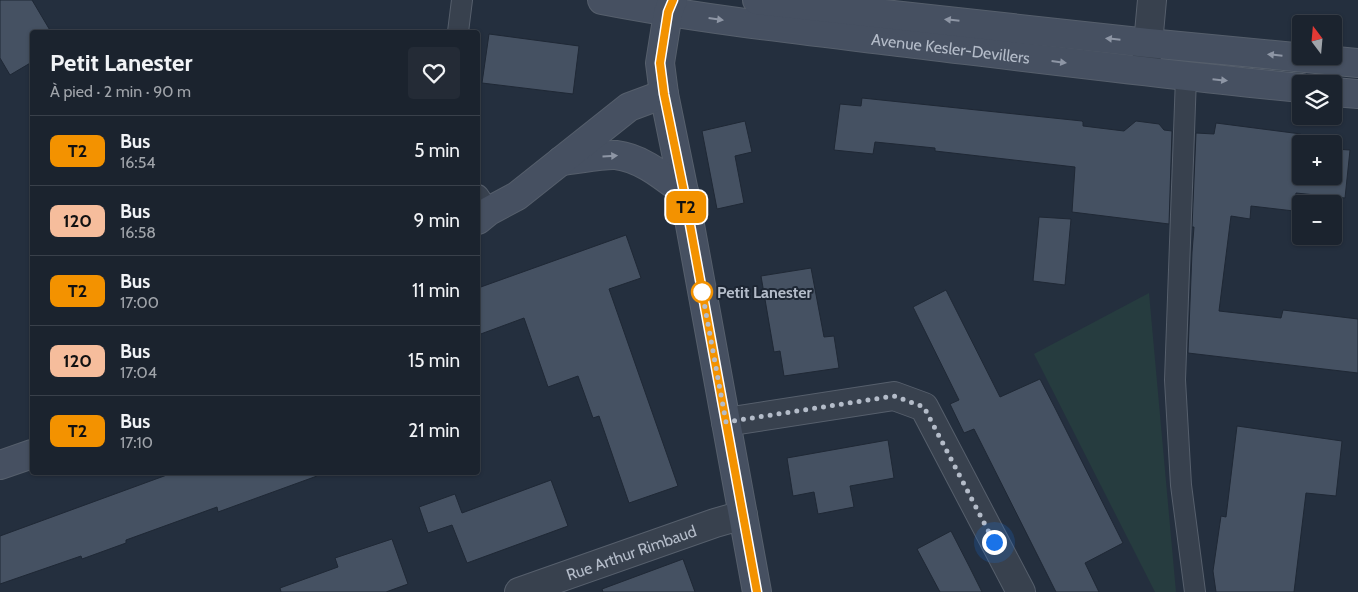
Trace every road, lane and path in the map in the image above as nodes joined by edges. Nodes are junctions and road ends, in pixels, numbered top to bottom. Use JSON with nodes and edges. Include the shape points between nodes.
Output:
{"nodes":[{"id":1,"x":462,"y":0,"type":"edge"},
{"id":2,"x":602,"y":0,"type":"edge"},
{"id":3,"x":758,"y":0,"type":"edge"},
{"id":4,"x":1152,"y":0,"type":"edge"},
{"id":5,"x":822,"y":3,"type":"edge"},
{"id":6,"x":670,"y":6,"type":"edge"},
{"id":7,"x":458,"y":30,"type":"edge"},
{"id":8,"x":819,"y":33,"type":"junction"},
{"id":9,"x":1148,"y":43,"type":"junction"},
{"id":10,"x":1358,"y":63,"type":"edge"},
{"id":11,"x":1145,"y":73,"type":"junction"},
{"id":12,"x":1186,"y":77,"type":"junction"},
{"id":13,"x":1292,"y":87,"type":"edge"},
{"id":14,"x":1342,"y":93,"type":"edge"},
{"id":15,"x":664,"y":94,"type":"junction"},
{"id":16,"x":1358,"y":94,"type":"edge"},
{"id":17,"x":561,"y":161,"type":"junction"},
{"id":18,"x":684,"y":192,"type":"junction"},
{"id":19,"x":481,"y":209,"type":"edge"},
{"id":20,"x":726,"y":422,"type":"junction"},
{"id":21,"x":30,"y":455,"type":"edge"},
{"id":22,"x":0,"y":466,"type":"edge"},
{"id":23,"x":743,"y":515,"type":"junction"},
{"id":24,"x":519,"y":592,"type":"edge"},
{"id":25,"x":757,"y":592,"type":"edge"},
{"id":26,"x":1021,"y":592,"type":"edge"},
{"id":27,"x":1194,"y":592,"type":"edge"}],
"edges":[{"from":1,"to":7,"type":"lane"},
{"from":2,"to":6,"type":"main road","name":"Avenue Kesler-Devillers"},
{"from":3,"to":5,"type":"main road","name":"Avenue Kesler-Devillers"},
{"from":4,"to":9,"type":"street"},
{"from":5,"to":8,"type":"main road"},
{"from":9,"to":5,"type":"main road","name":"Avenue Kesler-Devillers","one_way":true},
{"from":6,"to":8,"type":"main road","name":"Avenue Kesler-Devillers","one_way":true},
{"from":6,"to":15,"type":"main road","via":[[660,63]]},
{"from":8,"to":11,"type":"main road","name":"Avenue Kesler-Devillers","one_way":true},
{"from":10,"to":9,"type":"main road","name":"Avenue Kesler-Devillers","one_way":true},
{"from":9,"to":11,"type":"street"},
{"from":11,"to":12,"type":"main road","name":"Avenue Kesler-Devillers"},
{"from":12,"to":13,"type":"main road","name":"Avenue Kesler-Devillers","one_way":true},
{"from":12,"to":27,"type":"lane","via":[[1175,380],[1181,485]]},
{"from":14,"to":16,"type":"main road"},
{"from":15,"to":17,"type":"main road","via":[[629,107]]},
{"from":15,"to":18,"type":"main road"},
{"from":17,"to":18,"type":"main road","one_way":true,"via":[[614,155],[628,158],[659,172]]},
{"from":17,"to":19,"type":"main road","via":[[517,196]]},
{"from":18,"to":20,"type":"main road"},
{"from":20,"to":23,"type":"main road"},
{"from":20,"to":26,"type":"street","via":[[894,396],[924,407]]},
{"from":21,"to":22,"type":"main road"},
{"from":23,"to":24,"type":"street","name":"Rue Arthur Rimbaud"},
{"from":23,"to":25,"type":"main road"}]}
